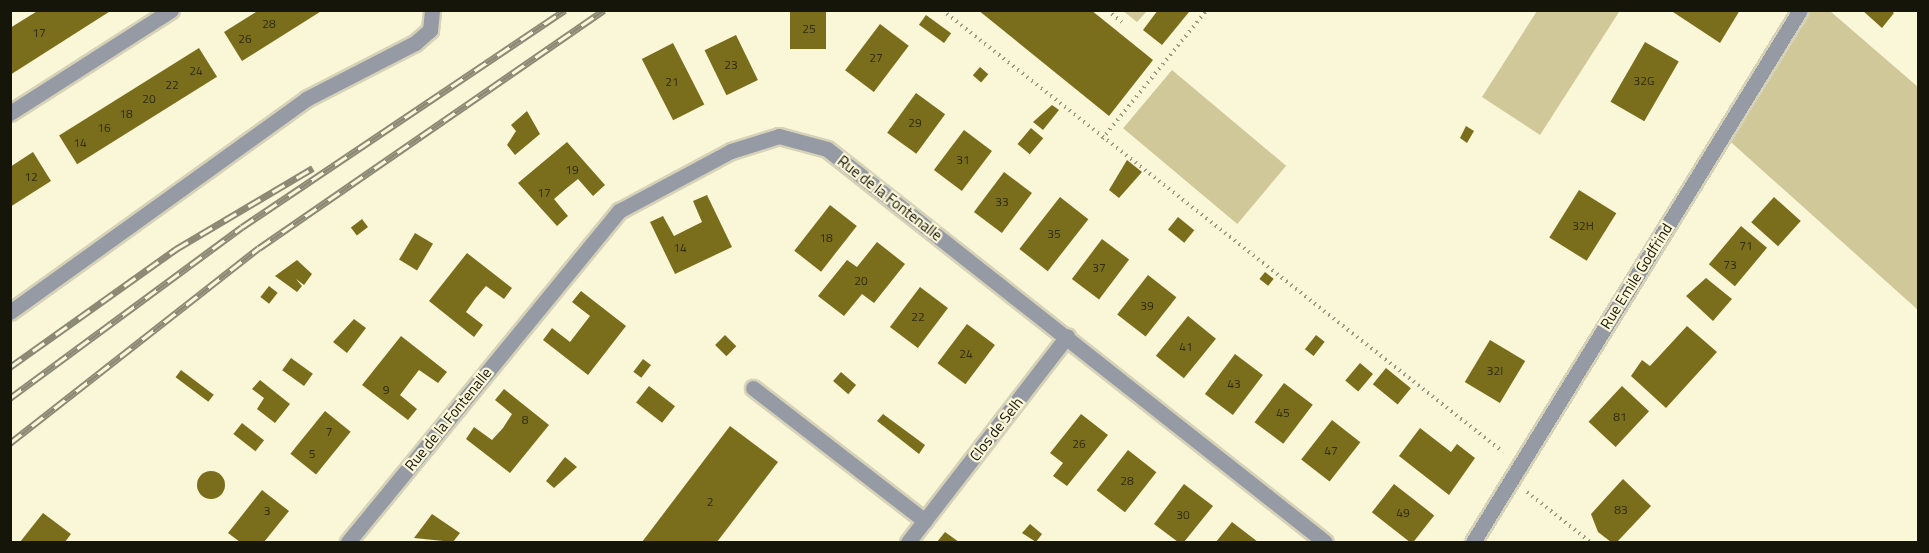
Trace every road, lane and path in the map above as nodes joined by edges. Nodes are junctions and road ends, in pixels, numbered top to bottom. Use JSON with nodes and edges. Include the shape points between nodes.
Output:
{"nodes":[{"id":1,"x":171,"y":10,"type":"edge"},
{"id":2,"x":432,"y":10,"type":"edge"},
{"id":3,"x":942,"y":10,"type":"edge"},
{"id":4,"x":1107,"y":10,"type":"edge"},
{"id":5,"x":1208,"y":10,"type":"edge"},
{"id":6,"x":1800,"y":10,"type":"edge"},
{"id":7,"x":1122,"y":22,"type":"dead end"},
{"id":8,"x":10,"y":113,"type":"edge"},
{"id":9,"x":1102,"y":139,"type":"junction"},
{"id":10,"x":10,"y":312,"type":"edge"},
{"id":11,"x":1067,"y":336,"type":"junction"},
{"id":12,"x":753,"y":388,"type":"dead end"},
{"id":13,"x":1520,"y":465,"type":"junction"},
{"id":14,"x":1512,"y":480,"type":"junction"},
{"id":15,"x":925,"y":521,"type":"junction"},
{"id":16,"x":348,"y":543,"type":"edge"},
{"id":17,"x":908,"y":543,"type":"edge"},
{"id":18,"x":1324,"y":543,"type":"edge"},
{"id":19,"x":1473,"y":543,"type":"edge"},
{"id":20,"x":1590,"y":543,"type":"edge"}],
"edges":[{"from":1,"to":8,"type":"street"},
{"from":2,"to":10,"type":"street","via":[[430,30],[415,43],[306,99]]},
{"from":3,"to":9,"type":"path"},
{"from":4,"to":7,"type":"path"},
{"from":5,"to":9,"type":"path"},
{"from":6,"to":13,"type":"street","name":"Rue Emile Godfrind"},
{"from":9,"to":13,"type":"path"},
{"from":11,"to":15,"type":"street","name":"Clos de Selh"},
{"from":11,"to":16,"type":"street","name":"Rue de la Fontenalle","via":[[827,149],[778,136],[732,151],[619,211]]},
{"from":11,"to":18,"type":"street","name":"Rue de la Fontenalle"},
{"from":12,"to":15,"type":"street"},
{"from":13,"to":14,"type":"street","name":"Rue Emile Godfrind"},
{"from":14,"to":19,"type":"street","name":"Rue Emile Godfrind"},
{"from":14,"to":20,"type":"path"},
{"from":15,"to":17,"type":"street","name":"Clos de Selh"}]}
